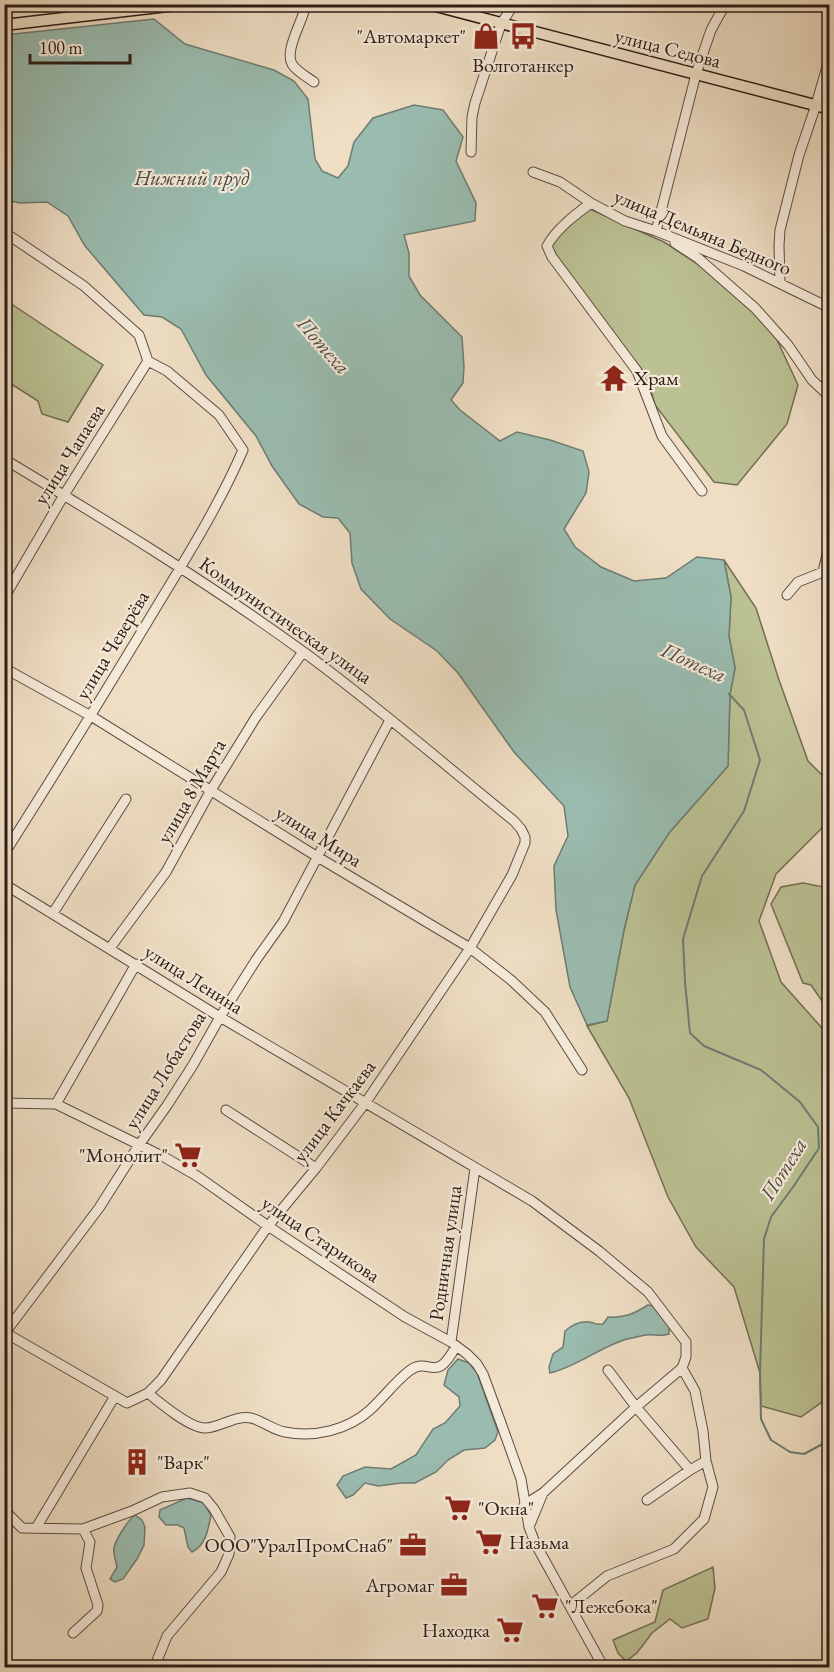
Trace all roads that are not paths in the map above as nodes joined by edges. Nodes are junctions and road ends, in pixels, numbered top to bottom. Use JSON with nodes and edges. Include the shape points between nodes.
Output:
{"nodes":[{"id":1,"x":184,"y":4,"type":"edge"},
{"id":2,"x":306,"y":4,"type":"edge"},
{"id":3,"x":428,"y":4,"type":"edge"},
{"id":4,"x":514,"y":4,"type":"edge"},
{"id":5,"x":722,"y":4,"type":"edge"},
{"id":6,"x":501,"y":24,"type":"junction"},
{"id":7,"x":4,"y":25,"type":"edge"},
{"id":8,"x":830,"y":56,"type":"edge"},
{"id":9,"x":696,"y":74,"type":"junction"},
{"id":10,"x":314,"y":82,"type":"dead end"},
{"id":11,"x":816,"y":105,"type":"junction"},
{"id":12,"x":830,"y":109,"type":"edge"},
{"id":13,"x":471,"y":152,"type":"dead end"},
{"id":14,"x":533,"y":172,"type":"dead end"},
{"id":15,"x":591,"y":203,"type":"junction"},
{"id":16,"x":656,"y":231,"type":"junction"},
{"id":17,"x":7,"y":233,"type":"edge"},
{"id":18,"x":667,"y":236,"type":"junction"},
{"id":19,"x":780,"y":283,"type":"junction"},
{"id":20,"x":830,"y":308,"type":"edge"},
{"id":21,"x":148,"y":361,"type":"junction"},
{"id":22,"x":830,"y":397,"type":"edge"},
{"id":23,"x":4,"y":459,"type":"edge"},
{"id":24,"x":702,"y":491,"type":"dead end"},
{"id":25,"x":64,"y":495,"type":"junction"},
{"id":26,"x":830,"y":541,"type":"edge"},
{"id":27,"x":180,"y":567,"type":"junction"},
{"id":28,"x":826,"y":573,"type":"edge"},
{"id":29,"x":787,"y":595,"type":"dead end"},
{"id":30,"x":4,"y":598,"type":"edge"},
{"id":31,"x":303,"y":652,"type":"junction"},
{"id":32,"x":4,"y":668,"type":"edge"},
{"id":33,"x":91,"y":716,"type":"junction"},
{"id":34,"x":390,"y":720,"type":"junction"},
{"id":35,"x":211,"y":790,"type":"junction"},
{"id":36,"x":126,"y":799,"type":"dead end"},
{"id":37,"x":525,"y":837,"type":"joint"},
{"id":38,"x":4,"y":854,"type":"edge"},
{"id":39,"x":316,"y":856,"type":"junction"},
{"id":40,"x":4,"y":884,"type":"edge"},
{"id":41,"x":53,"y":913,"type":"junction"},
{"id":42,"x":110,"y":948,"type":"junction"},
{"id":43,"x":470,"y":948,"type":"junction"},
{"id":44,"x":136,"y":964,"type":"junction"},
{"id":45,"x":220,"y":1017,"type":"junction"},
{"id":46,"x":582,"y":1070,"type":"dead end"},
{"id":47,"x":366,"y":1102,"type":"junction"},
{"id":48,"x":4,"y":1103,"type":"edge"},
{"id":49,"x":56,"y":1104,"type":"junction"},
{"id":50,"x":226,"y":1110,"type":"dead end"},
{"id":51,"x":139,"y":1145,"type":"junction"},
{"id":52,"x":316,"y":1168,"type":"junction"},
{"id":53,"x":475,"y":1168,"type":"junction"},
{"id":54,"x":268,"y":1226,"type":"junction"},
{"id":55,"x":5,"y":1333,"type":"edge"},
{"id":56,"x":454,"y":1344,"type":"junction"},
{"id":57,"x":682,"y":1368,"type":"junction"},
{"id":58,"x":608,"y":1370,"type":"dead end"},
{"id":59,"x":148,"y":1393,"type":"junction"},
{"id":60,"x":115,"y":1396,"type":"junction"},
{"id":61,"x":636,"y":1407,"type":"junction"},
{"id":62,"x":706,"y":1461,"type":"junction"},
{"id":63,"x":690,"y":1470,"type":"junction"},
{"id":64,"x":543,"y":1493,"type":"junction"},
{"id":65,"x":647,"y":1500,"type":"dead end"},
{"id":66,"x":524,"y":1505,"type":"junction"},
{"id":67,"x":4,"y":1510,"type":"edge"},
{"id":68,"x":529,"y":1527,"type":"junction"},
{"id":69,"x":36,"y":1528,"type":"junction"},
{"id":70,"x":83,"y":1529,"type":"junction"},
{"id":71,"x":571,"y":1605,"type":"junction"},
{"id":72,"x":74,"y":1633,"type":"dead end"},
{"id":73,"x":154,"y":1668,"type":"edge"},
{"id":74,"x":604,"y":1668,"type":"edge"}],
"edges":[{"from":1,"to":7,"type":"main road"},
{"from":2,"to":10,"type":"street","via":[[290,57],[293,66]]},
{"from":3,"to":6,"type":"main road","name":"улица Седова"},
{"from":4,"to":6,"type":"street"},
{"from":5,"to":9,"type":"street"},
{"from":6,"to":9,"type":"main road","name":"улица Седова"},
{"from":6,"to":13,"type":"street","via":[[472,117]]},
{"from":8,"to":11,"type":"street"},
{"from":9,"to":11,"type":"main road","name":"улица Седова"},
{"from":9,"to":16,"type":"street"},
{"from":11,"to":12,"type":"main road","name":"улица Седова"},
{"from":11,"to":19,"type":"street","via":[[780,231]]},
{"from":14,"to":15,"type":"street","name":"улица Демьяна Бедного","via":[[560,182]]},
{"from":15,"to":16,"type":"street","name":"улица Демьяна Бедного","via":[[625,221]]},
{"from":15,"to":24,"type":"street","via":[[547,246],[637,371],[662,436]]},
{"from":16,"to":18,"type":"street","name":"улица Демьяна Бедного"},
{"from":17,"to":21,"type":"street","via":[[84,286],[139,335]]},
{"from":18,"to":19,"type":"street","name":"улица Демьяна Бедного"},
{"from":18,"to":22,"type":"street","via":[[755,308]]},
{"from":19,"to":20,"type":"street","name":"улица Демьяна Бедного"},
{"from":21,"to":25,"type":"street","name":"улица Чапаева"},
{"from":21,"to":27,"type":"street","name":"улица Чеверёва","via":[[167,371],[219,415],[243,450]]},
{"from":23,"to":25,"type":"street","name":"Коммунистическая улица"},
{"from":25,"to":27,"type":"street","name":"Коммунистическая улица"},
{"from":25,"to":30,"type":"street","name":"улица Чапаева"},
{"from":26,"to":28,"type":"street"},
{"from":27,"to":31,"type":"street","name":"Коммунистическая улица"},
{"from":27,"to":33,"type":"street","name":"улица Чеверёва"},
{"from":28,"to":29,"type":"street","via":[[798,582]]},
{"from":31,"to":34,"type":"street","name":"Коммунистическая улица"},
{"from":31,"to":35,"type":"street","name":"улица 8 Марта","via":[[256,717]]},
{"from":32,"to":33,"type":"street","name":"улица Мира"},
{"from":33,"to":35,"type":"street","name":"улица Мира"},
{"from":33,"to":38,"type":"street","name":"улица Чеверёва"},
{"from":34,"to":37,"type":"street","name":"Коммунистическая улица","via":[[514,821]]},
{"from":34,"to":39,"type":"street","name":"улица Лобастова"},
{"from":35,"to":39,"type":"street","name":"улица Мира"},
{"from":35,"to":42,"type":"street","name":"улица 8 Марта","via":[[166,872]]},
{"from":36,"to":41,"type":"street"},
{"from":37,"to":43,"type":"street","name":"улица Качкаева","via":[[512,875]]},
{"from":39,"to":43,"type":"street","name":"улица Мира"},
{"from":39,"to":45,"type":"street","name":"улица Лобастова","via":[[287,916]]},
{"from":40,"to":41,"type":"street","name":"улица Ленина"},
{"from":41,"to":42,"type":"street","name":"улица Ленина"},
{"from":42,"to":44,"type":"street","name":"улица Ленина"},
{"from":43,"to":46,"type":"street","name":"улица Мира","via":[[544,1012]]},
{"from":43,"to":47,"type":"street","name":"улица Качкаева"},
{"from":44,"to":45,"type":"street","name":"улица Ленина"},
{"from":44,"to":49,"type":"street"},
{"from":45,"to":47,"type":"street","name":"улица Ленина"},
{"from":45,"to":51,"type":"street","name":"улица Лобастова"},
{"from":47,"to":52,"type":"street","name":"улица Качкаева"},
{"from":47,"to":53,"type":"street","name":"улица Ленина"},
{"from":48,"to":49,"type":"street","name":"улица Старикова"},
{"from":49,"to":51,"type":"street","name":"улица Старикова"},
{"from":50,"to":52,"type":"street"},
{"from":51,"to":54,"type":"street","name":"улица Старикова","via":[[197,1176]]},
{"from":51,"to":55,"type":"street","name":"улица Лобастова","via":[[99,1208]]},
{"from":52,"to":54,"type":"street","name":"улица Качкаева"},
{"from":53,"to":56,"type":"street","name":"Родничная улица"},
{"from":53,"to":57,"type":"street","name":"улица Ленина","via":[[532,1202],[648,1292],[686,1342]]},
{"from":54,"to":56,"type":"street","name":"улица Старикова","via":[[405,1317]]},
{"from":54,"to":59,"type":"street","name":"улица Качкаева"},
{"from":55,"to":60,"type":"street"},
{"from":56,"to":59,"type":"street","via":[[440,1367],[419,1366],[410,1370],[356,1421],[318,1433],[282,1432],[250,1418],[207,1428],[197,1426]]},
{"from":56,"to":66,"type":"street","name":"улица Старикова","via":[[483,1374],[520,1479]]},
{"from":57,"to":61,"type":"street"},
{"from":57,"to":62,"type":"street","via":[[695,1391]]},
{"from":58,"to":61,"type":"street"},
{"from":59,"to":60,"type":"street","name":"улица Качкаева","via":[[127,1403]]},
{"from":60,"to":69,"type":"street"},
{"from":61,"to":63,"type":"street"},
{"from":61,"to":64,"type":"street"},
{"from":62,"to":63,"type":"street"},
{"from":62,"to":71,"type":"street","via":[[713,1487],[704,1519],[674,1548],[607,1576]]},
{"from":63,"to":65,"type":"street"},
{"from":64,"to":66,"type":"street"},
{"from":64,"to":68,"type":"street"},
{"from":66,"to":68,"type":"street","name":"улица Старикова"},
{"from":67,"to":69,"type":"street","via":[[22,1528]]},
{"from":68,"to":71,"type":"street","name":"улица Старикова"},
{"from":69,"to":70,"type":"street"},
{"from":70,"to":72,"type":"street","via":[[90,1542],[86,1568],[98,1605],[97,1611]]},
{"from":70,"to":73,"type":"street","via":[[162,1497],[190,1493],[205,1498],[230,1537],[229,1554],[221,1572],[167,1636]]},
{"from":71,"to":74,"type":"street","name":"улица Старикова"}]}
